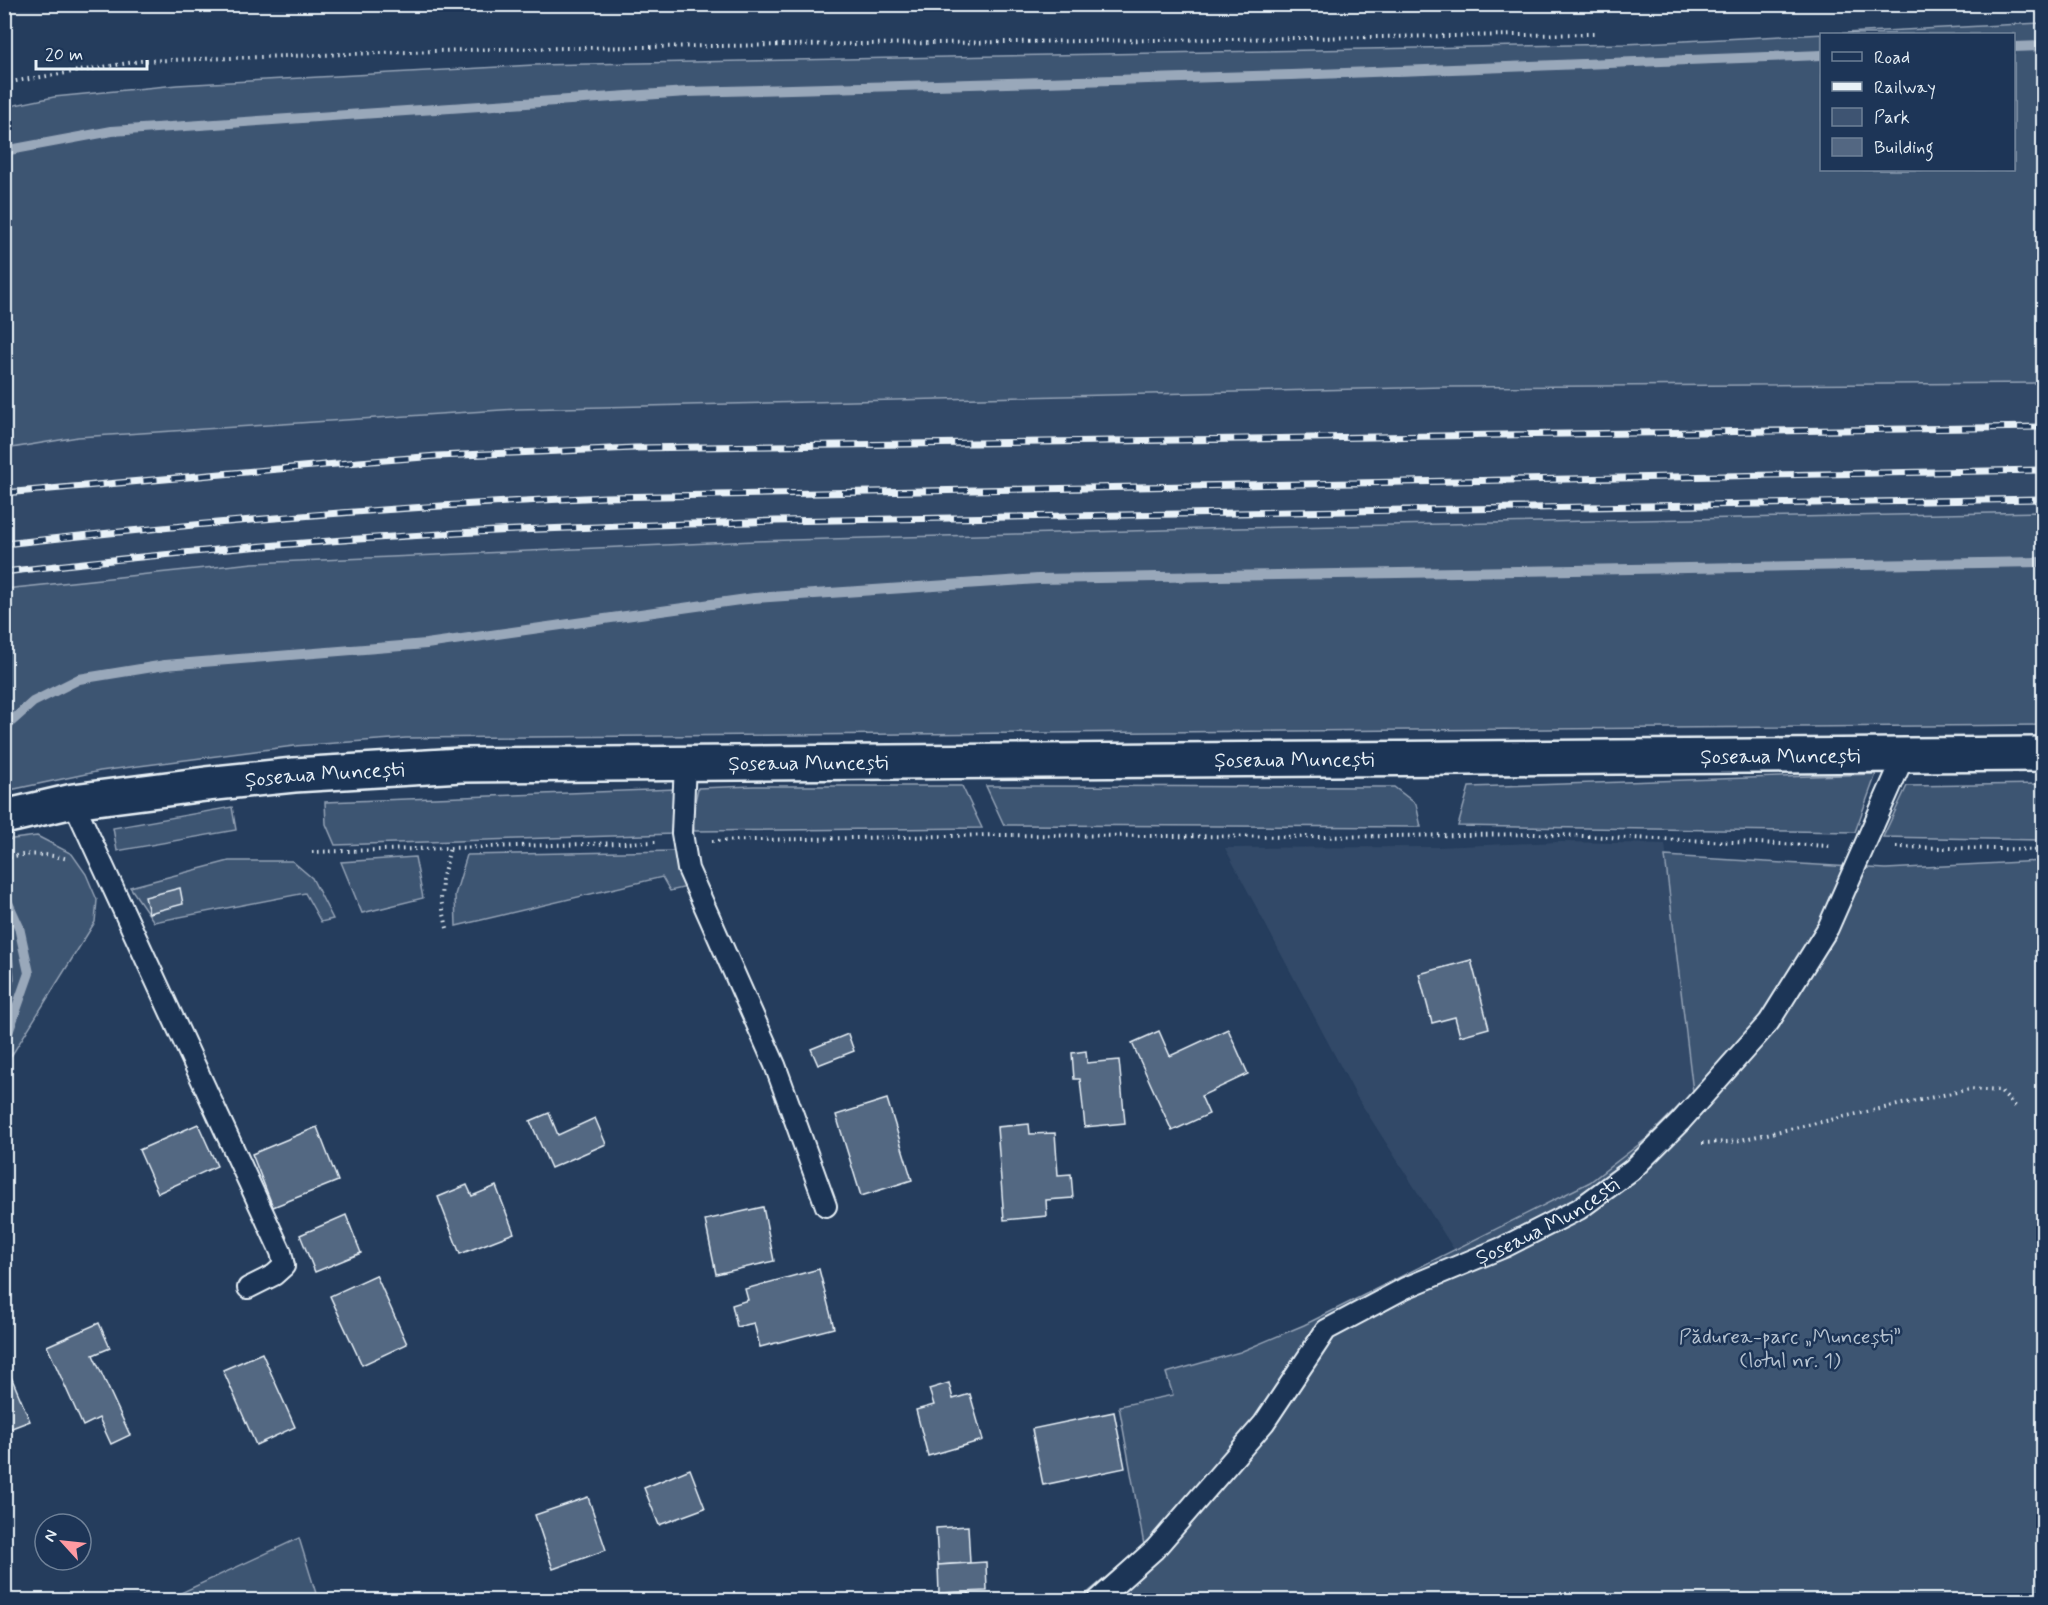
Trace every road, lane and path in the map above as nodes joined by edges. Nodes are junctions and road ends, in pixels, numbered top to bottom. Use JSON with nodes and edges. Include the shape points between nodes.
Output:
{"nodes":[{"id":1,"x":1595,"y":34,"type":"dead end"},
{"id":2,"x":4,"y":83,"type":"edge"},
{"id":3,"x":2043,"y":754,"type":"edge"},
{"id":4,"x":1904,"y":756,"type":"junction"},
{"id":5,"x":685,"y":763,"type":"junction"},
{"id":6,"x":73,"y":801,"type":"junction"},
{"id":7,"x":4,"y":817,"type":"edge"},
{"id":8,"x":1629,"y":837,"type":"dead end"},
{"id":9,"x":684,"y":842,"type":"junction"},
{"id":10,"x":450,"y":848,"type":"junction"},
{"id":11,"x":312,"y":852,"type":"dead end"},
{"id":12,"x":4,"y":859,"type":"edge"},
{"id":13,"x":105,"y":872,"type":"junction"},
{"id":14,"x":447,"y":928,"type":"dead end"},
{"id":15,"x":2018,"y":1108,"type":"dead end"},
{"id":16,"x":1670,"y":1133,"type":"junction"},
{"id":17,"x":826,"y":1206,"type":"dead end"},
{"id":18,"x":248,"y":1288,"type":"dead end"},
{"id":19,"x":1098,"y":1600,"type":"edge"}],
"edges":[{"from":1,"to":2,"type":"path","via":[[486,49],[141,61]]},
{"from":3,"to":4,"type":"main road","name":"Șoseaua Muncești"},
{"from":4,"to":5,"type":"main road","name":"Șoseaua Muncești"},
{"from":4,"to":16,"type":"lane","name":"Șoseaua Muncești","via":[[1828,928],[1769,1022]]},
{"from":5,"to":6,"type":"main road","name":"Șoseaua Muncești","via":[[461,765],[318,773]]},
{"from":5,"to":9,"type":"lane"},
{"from":6,"to":7,"type":"main road","name":"Șoseaua Muncești"},
{"from":6,"to":13,"type":"lane"},
{"from":8,"to":9,"type":"path","via":[[997,835]]},
{"from":9,"to":10,"type":"path"},
{"from":9,"to":17,"type":"lane","via":[[688,869],[775,1065]]},
{"from":10,"to":11,"type":"path"},
{"from":10,"to":14,"type":"path","via":[[441,900]]},
{"from":12,"to":13,"type":"path","via":[[42,855]]},
{"from":13,"to":18,"type":"lane","via":[[281,1252],[284,1266]]},
{"from":15,"to":16,"type":"path","via":[[2000,1091],[1970,1089],[1731,1142],[1696,1143]]},
{"from":16,"to":19,"type":"lane","name":"Șoseaua Muncești","via":[[1633,1169],[1579,1209],[1504,1247],[1405,1288],[1326,1330],[1264,1423],[1155,1549]]}]}
